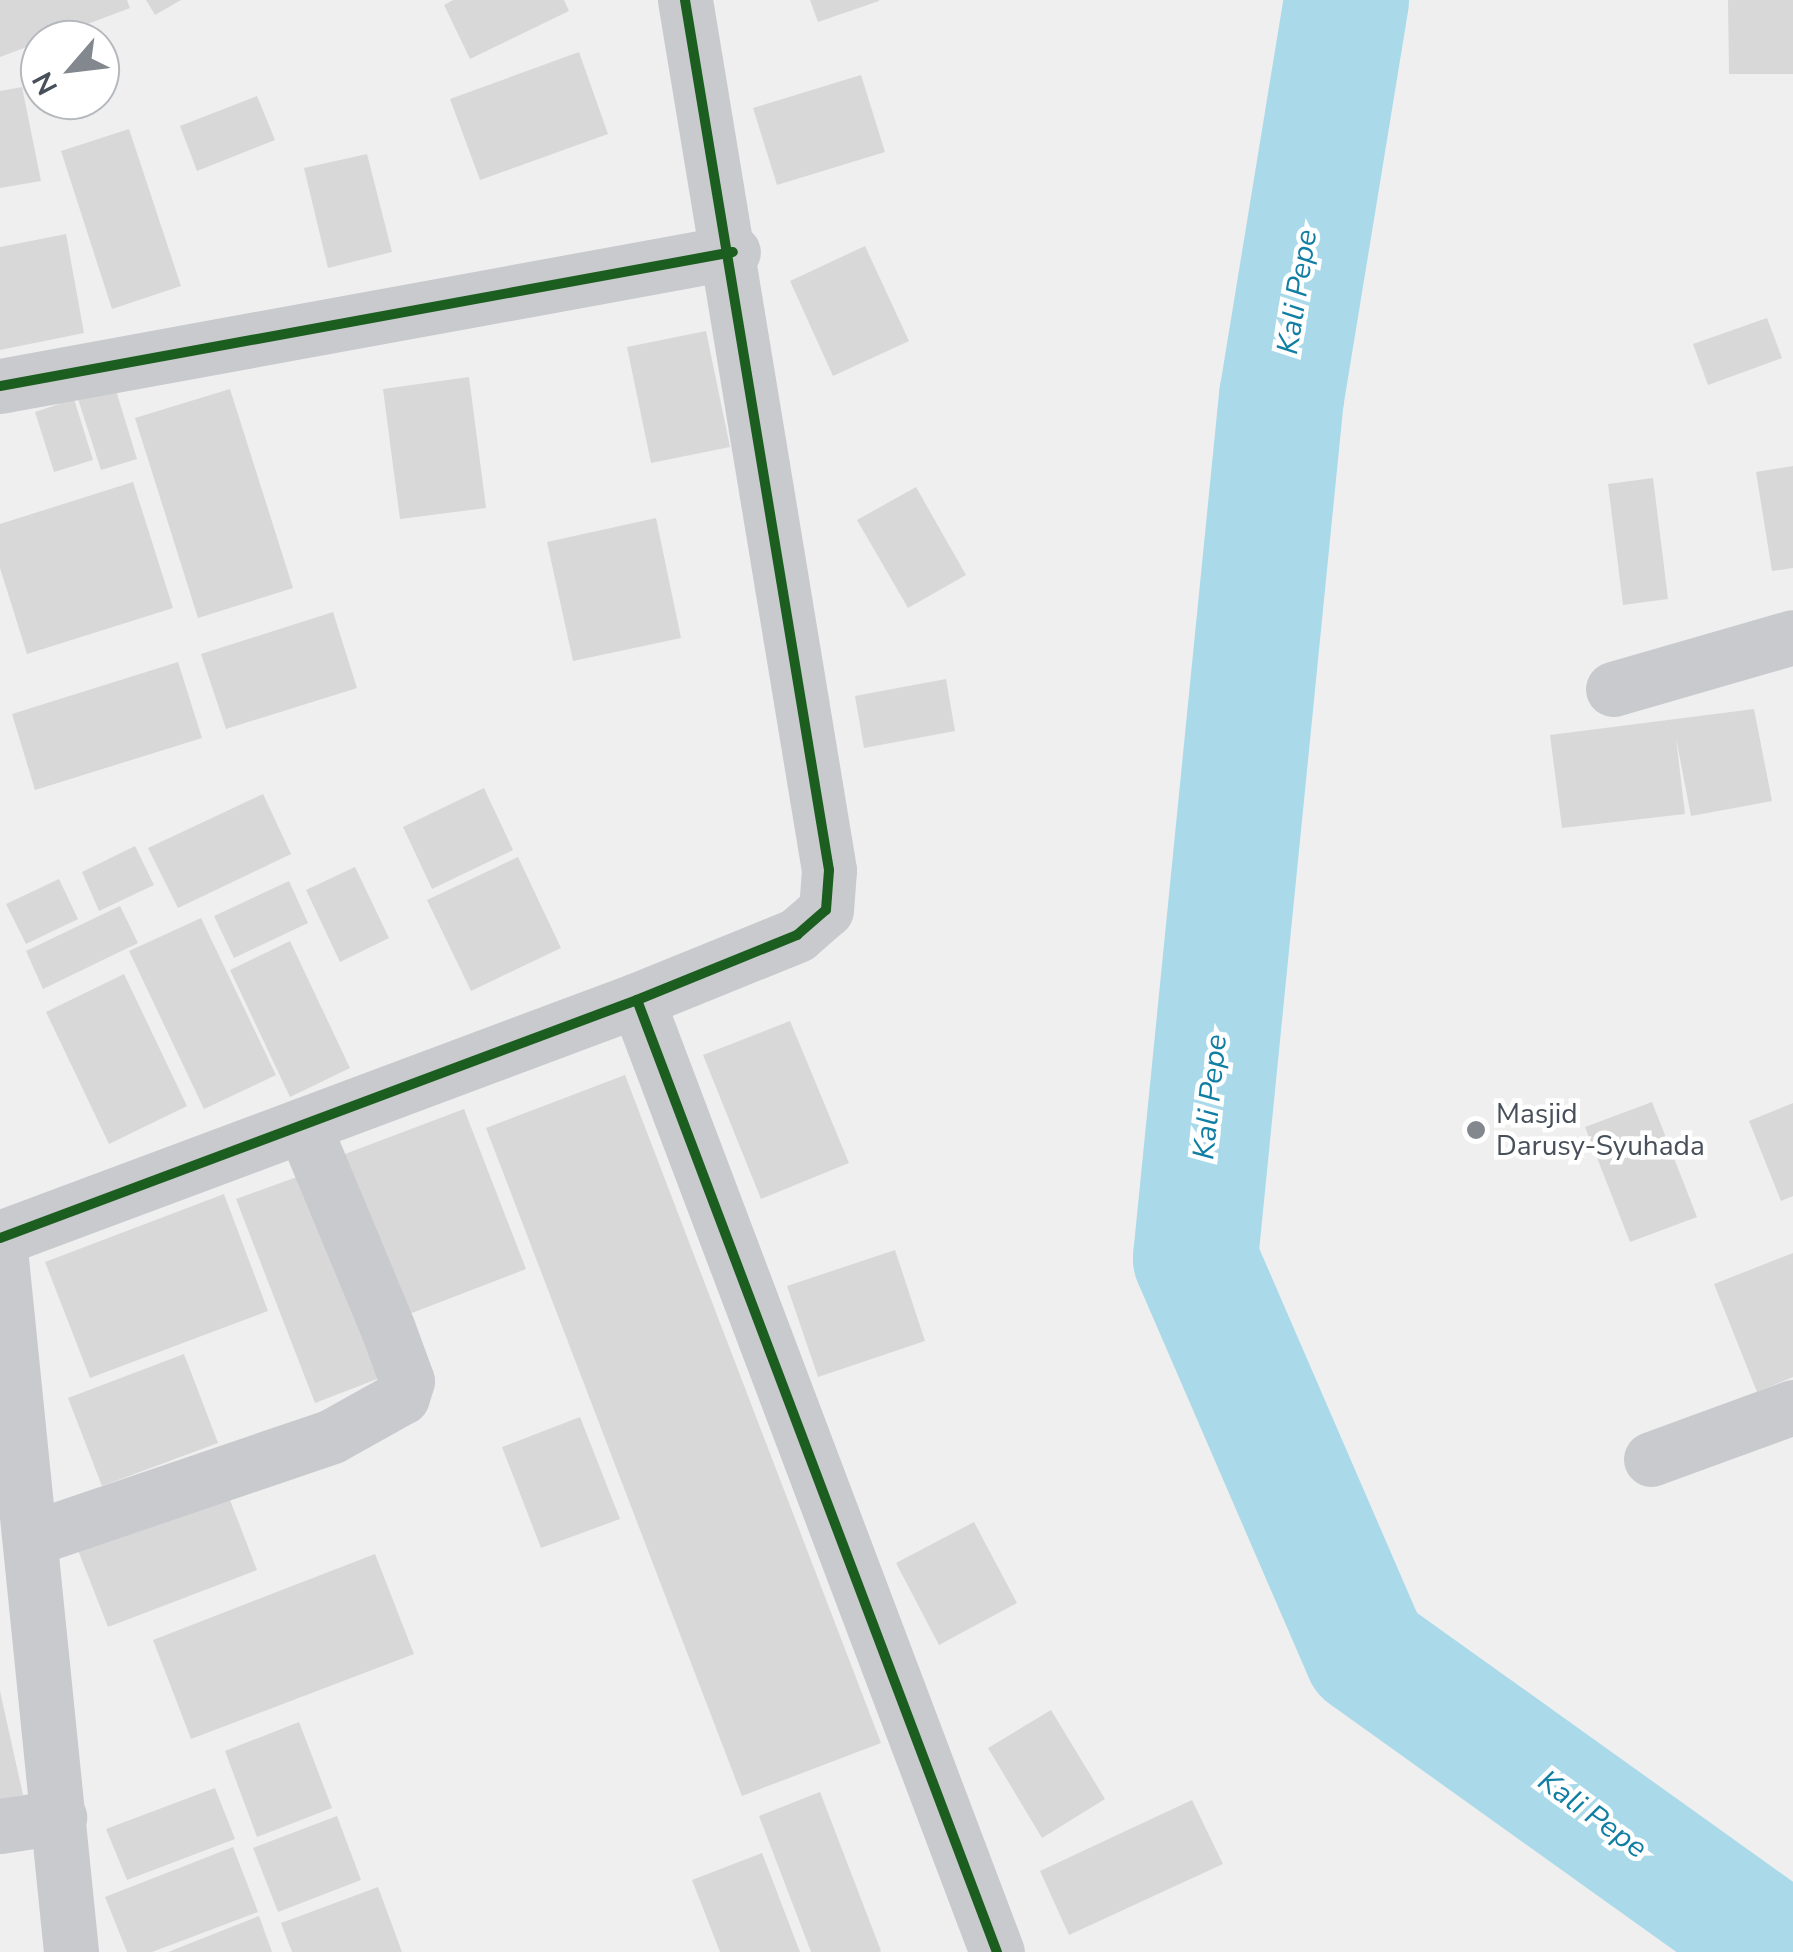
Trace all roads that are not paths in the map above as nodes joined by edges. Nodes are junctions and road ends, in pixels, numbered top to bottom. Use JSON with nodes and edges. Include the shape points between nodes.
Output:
{"nodes":[{"id":1,"x":685,"y":0,"type":"edge"},
{"id":2,"x":733,"y":252,"type":"junction"},
{"id":3,"x":0,"y":386,"type":"edge"},
{"id":4,"x":1793,"y":637,"type":"edge"},
{"id":5,"x":1613,"y":690,"type":"dead end"},
{"id":6,"x":637,"y":1000,"type":"junction"},
{"id":7,"x":303,"y":1124,"type":"junction"},
{"id":8,"x":0,"y":1238,"type":"edge"},
{"id":9,"x":0,"y":1249,"type":"edge"},
{"id":10,"x":1793,"y":1407,"type":"edge"},
{"id":11,"x":1651,"y":1458,"type":"dead end"},
{"id":12,"x":30,"y":1539,"type":"junction"},
{"id":13,"x":59,"y":1817,"type":"junction"},
{"id":14,"x":0,"y":1826,"type":"edge"},
{"id":15,"x":988,"y":1949,"type":"edge"},
{"id":16,"x":70,"y":1952,"type":"edge"}],
"edges":[{"from":1,"to":2,"type":"street"},
{"from":2,"to":3,"type":"street"},
{"from":2,"to":6,"type":"street","via":[[830,870],[826,910],[796,935]]},
{"from":4,"to":5,"type":"street"},
{"from":6,"to":7,"type":"street"},
{"from":6,"to":15,"type":"street"},
{"from":7,"to":8,"type":"street"},
{"from":7,"to":12,"type":"street","via":[[407,1381],[402,1397],[332,1436]]},
{"from":9,"to":12,"type":"street"},
{"from":10,"to":11,"type":"street"},
{"from":12,"to":13,"type":"street"},
{"from":13,"to":14,"type":"street"},
{"from":13,"to":16,"type":"street"}]}
